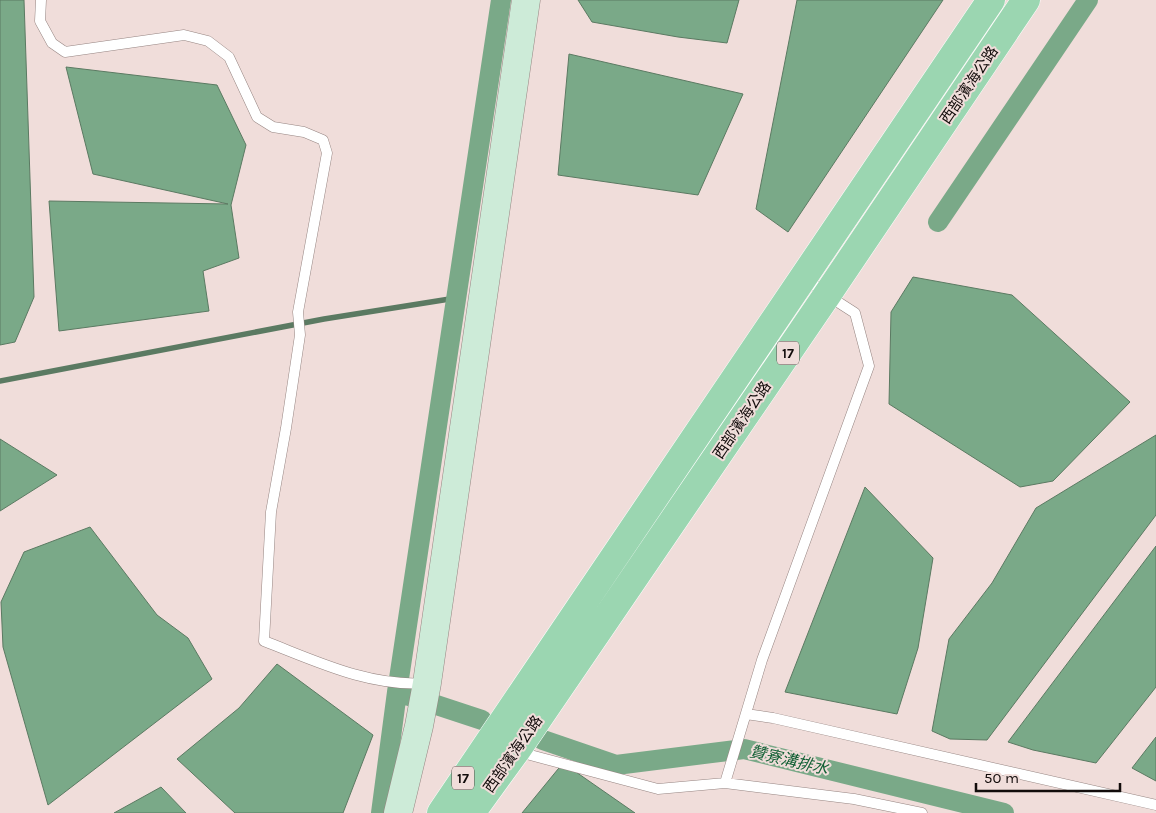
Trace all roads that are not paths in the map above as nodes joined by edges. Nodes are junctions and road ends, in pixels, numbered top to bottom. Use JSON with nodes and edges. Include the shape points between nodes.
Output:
{"nodes":[{"id":1,"x":41,"y":0,"type":"edge"},
{"id":2,"x":526,"y":0,"type":"edge"},
{"id":3,"x":991,"y":0,"type":"edge"},
{"id":4,"x":1026,"y":0,"type":"edge"},
{"id":5,"x":803,"y":277,"type":"junction"},
{"id":6,"x":827,"y":296,"type":"junction"},
{"id":7,"x":420,"y":684,"type":"junction"},
{"id":8,"x":746,"y":714,"type":"junction"},
{"id":9,"x":516,"y":751,"type":"junction"},
{"id":10,"x":725,"y":783,"type":"junction"},
{"id":11,"x":1156,"y":805,"type":"edge"},
{"id":12,"x":398,"y":813,"type":"edge"},
{"id":13,"x":441,"y":813,"type":"edge"},
{"id":14,"x":471,"y":813,"type":"edge"},
{"id":15,"x":922,"y":813,"type":"edge"}],
"edges":[{"from":1,"to":7,"type":"lane","via":[[40,21],[52,43],[65,52],[184,35],[208,41],[229,56],[257,117],[273,127],[304,132],[323,140],[327,154],[298,312],[300,336],[271,512],[264,641],[355,675]]},
{"from":2,"to":7,"type":"street"},
{"from":3,"to":5,"type":"main road","name":"西部濱海公路","number":"17"},
{"from":4,"to":6,"type":"main road","name":"西部濱海公路","number":"17"},
{"from":5,"to":6,"type":"lane"},
{"from":5,"to":13,"type":"main road","name":"西部濱海公路","number":"17"},
{"from":6,"to":8,"type":"lane","via":[[855,313],[869,366],[762,660]]},
{"from":6,"to":9,"type":"main road","name":"西部濱海公路","number":"17"},
{"from":7,"to":12,"type":"street","via":[[419,726]]},
{"from":8,"to":10,"type":"lane"},
{"from":8,"to":11,"type":"lane"},
{"from":9,"to":10,"type":"lane","via":[[658,789]]},
{"from":9,"to":14,"type":"main road","name":"西部濱海公路","number":"17"},
{"from":10,"to":15,"type":"lane","via":[[854,799]]}]}
